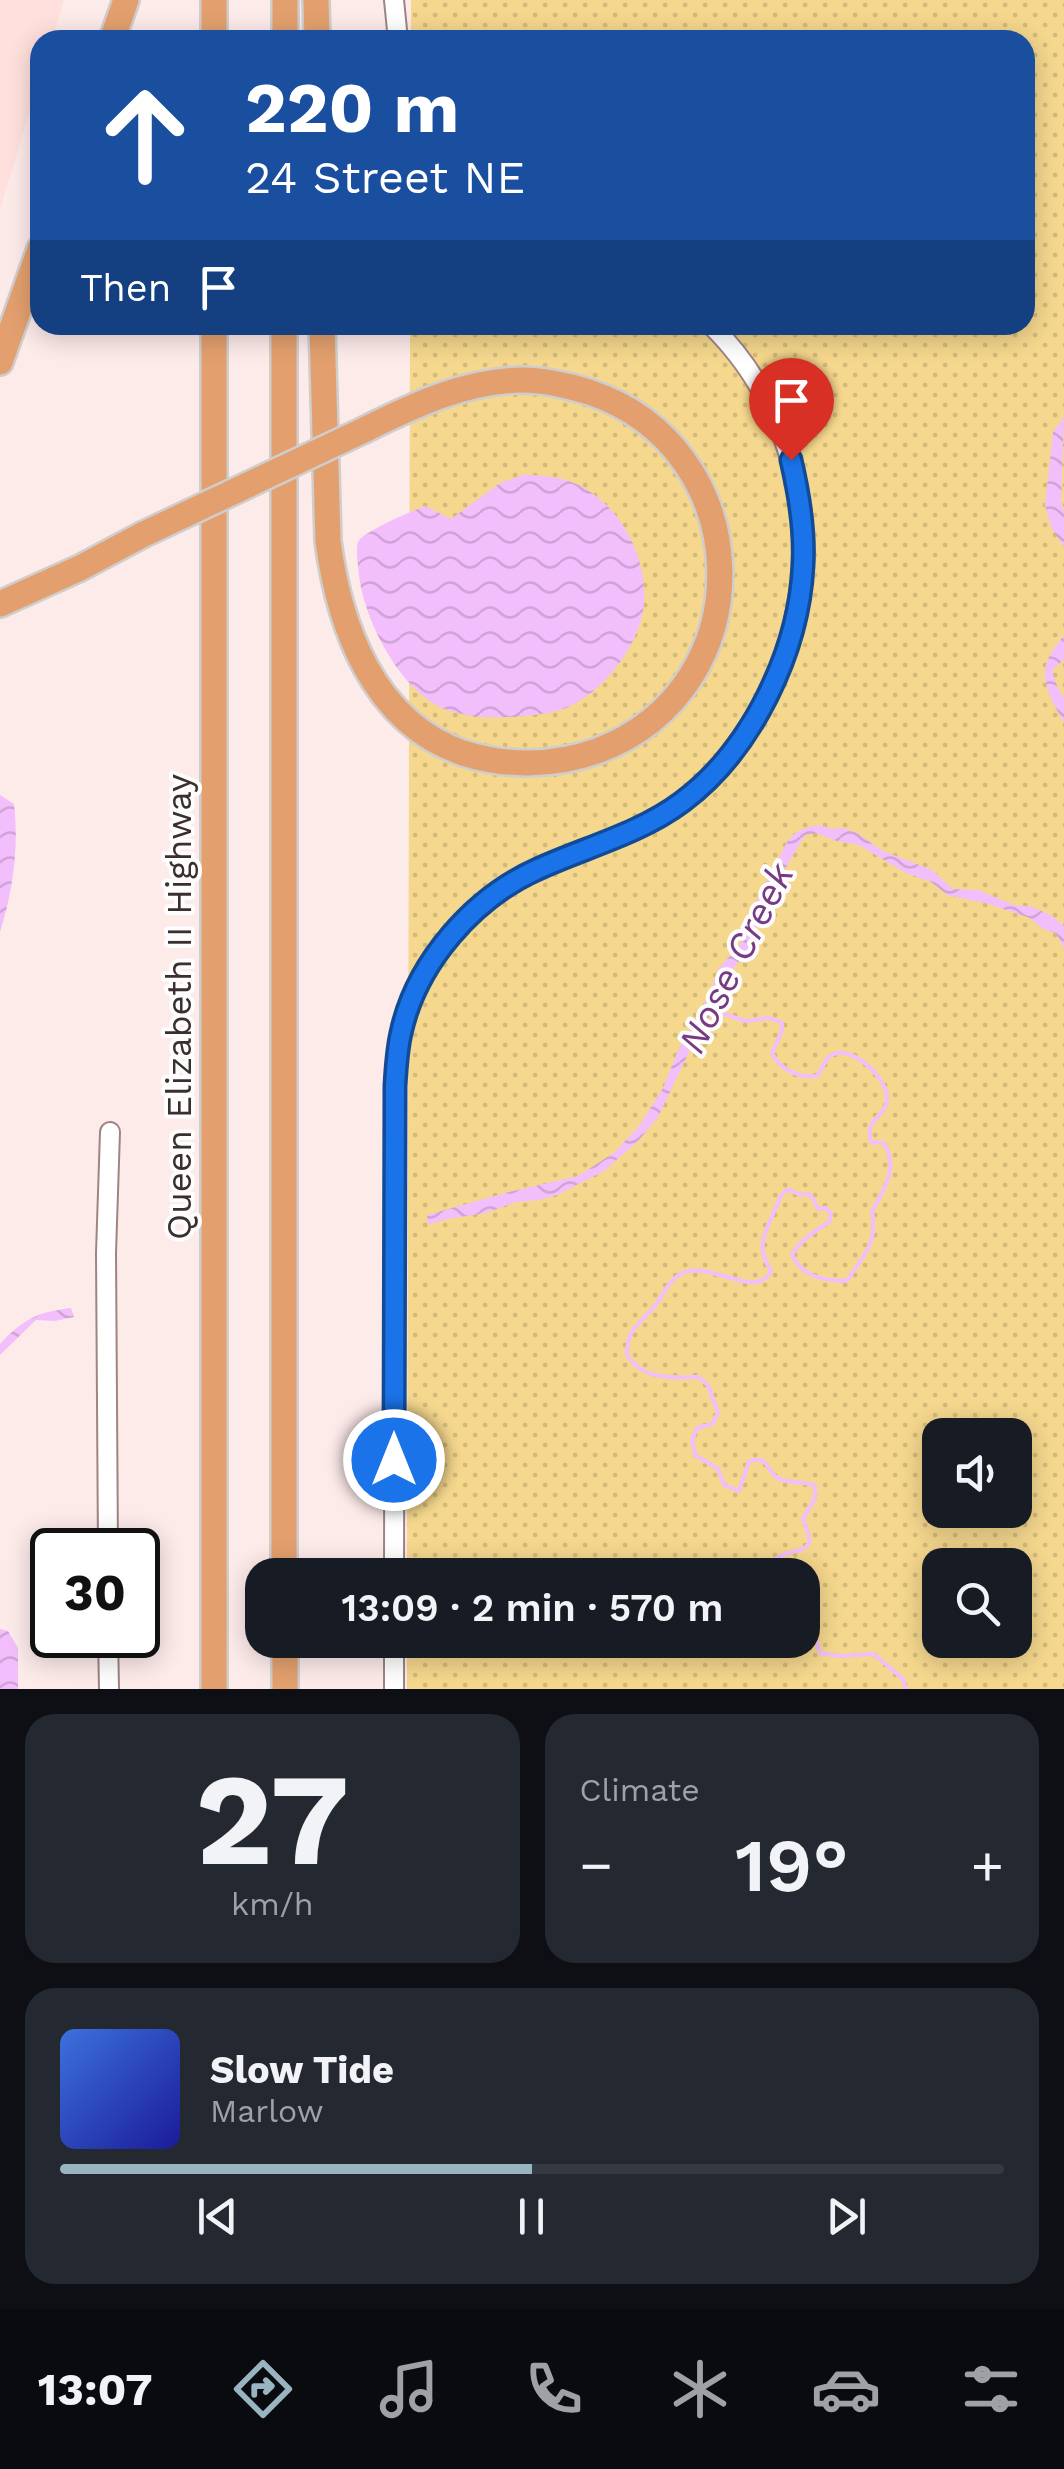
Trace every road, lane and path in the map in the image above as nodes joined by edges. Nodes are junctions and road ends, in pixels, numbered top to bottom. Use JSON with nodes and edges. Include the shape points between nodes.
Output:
{"nodes":[{"id":1,"x":126,"y":0,"type":"edge"},
{"id":2,"x":214,"y":0,"type":"edge"},
{"id":3,"x":285,"y":0,"type":"edge"},
{"id":4,"x":316,"y":0,"type":"edge"},
{"id":5,"x":394,"y":0,"type":"edge"},
{"id":6,"x":116,"y":30,"type":"edge"},
{"id":7,"x":214,"y":30,"type":"edge"},
{"id":8,"x":285,"y":30,"type":"edge"},
{"id":9,"x":316,"y":30,"type":"edge"},
{"id":10,"x":397,"y":30,"type":"edge"},
{"id":11,"x":30,"y":277,"type":"edge"},
{"id":12,"x":214,"y":335,"type":"edge"},
{"id":13,"x":284,"y":335,"type":"edge"},
{"id":14,"x":322,"y":335,"type":"edge"},
{"id":15,"x":719,"y":335,"type":"edge"},
{"id":16,"x":0,"y":362,"type":"edge"},
{"id":17,"x":325,"y":448,"type":"edge"},
{"id":18,"x":325,"y":448,"type":"edge"},
{"id":19,"x":325,"y":448,"type":"edge"},
{"id":20,"x":325,"y":448,"type":"edge"},
{"id":21,"x":0,"y":604,"type":"edge"},
{"id":22,"x":110,"y":1132,"type":"dead end"},
{"id":23,"x":108,"y":1528,"type":"edge"},
{"id":24,"x":284,"y":1558,"type":"edge"},
{"id":25,"x":394,"y":1558,"type":"edge"},
{"id":26,"x":108,"y":1658,"type":"edge"},
{"id":27,"x":284,"y":1658,"type":"edge"},
{"id":28,"x":394,"y":1658,"type":"edge"},
{"id":29,"x":108,"y":1689,"type":"edge"},
{"id":30,"x":214,"y":1689,"type":"edge"},
{"id":31,"x":285,"y":1689,"type":"edge"},
{"id":32,"x":394,"y":1689,"type":"edge"}],
"edges":[{"from":1,"to":6,"type":"highway"},
{"from":2,"to":7,"type":"highway"},
{"from":3,"to":8,"type":"highway"},
{"from":4,"to":9,"type":"highway"},
{"from":5,"to":10,"type":"street"},
{"from":11,"to":16,"type":"highway"},
{"from":12,"to":30,"type":"highway","name":"Queen Elizabeth II Highway"},
{"from":13,"to":24,"type":"highway"},
{"from":14,"to":17,"type":"highway","bridge":true},
{"from":15,"to":25,"type":"street","via":[[761,390],[791,460],[804,564],[791,638],[757,714],[711,776],[682,802],[614,840],[500,890],[446,942],[408,1012],[395,1102]]},
{"from":18,"to":19,"type":"highway","bridge":true,"via":[[332,576],[348,633],[384,696],[458,751],[547,763],[610,746],[662,712],[697,666],[716,620],[718,540],[700,489],[672,445],[630,411],[549,381],[477,385]]},
{"from":20,"to":21,"type":"highway","bridge":true},
{"from":22,"to":23,"type":"street"},
{"from":26,"to":29,"type":"street"},
{"from":27,"to":31,"type":"highway"},
{"from":28,"to":32,"type":"street"}]}
